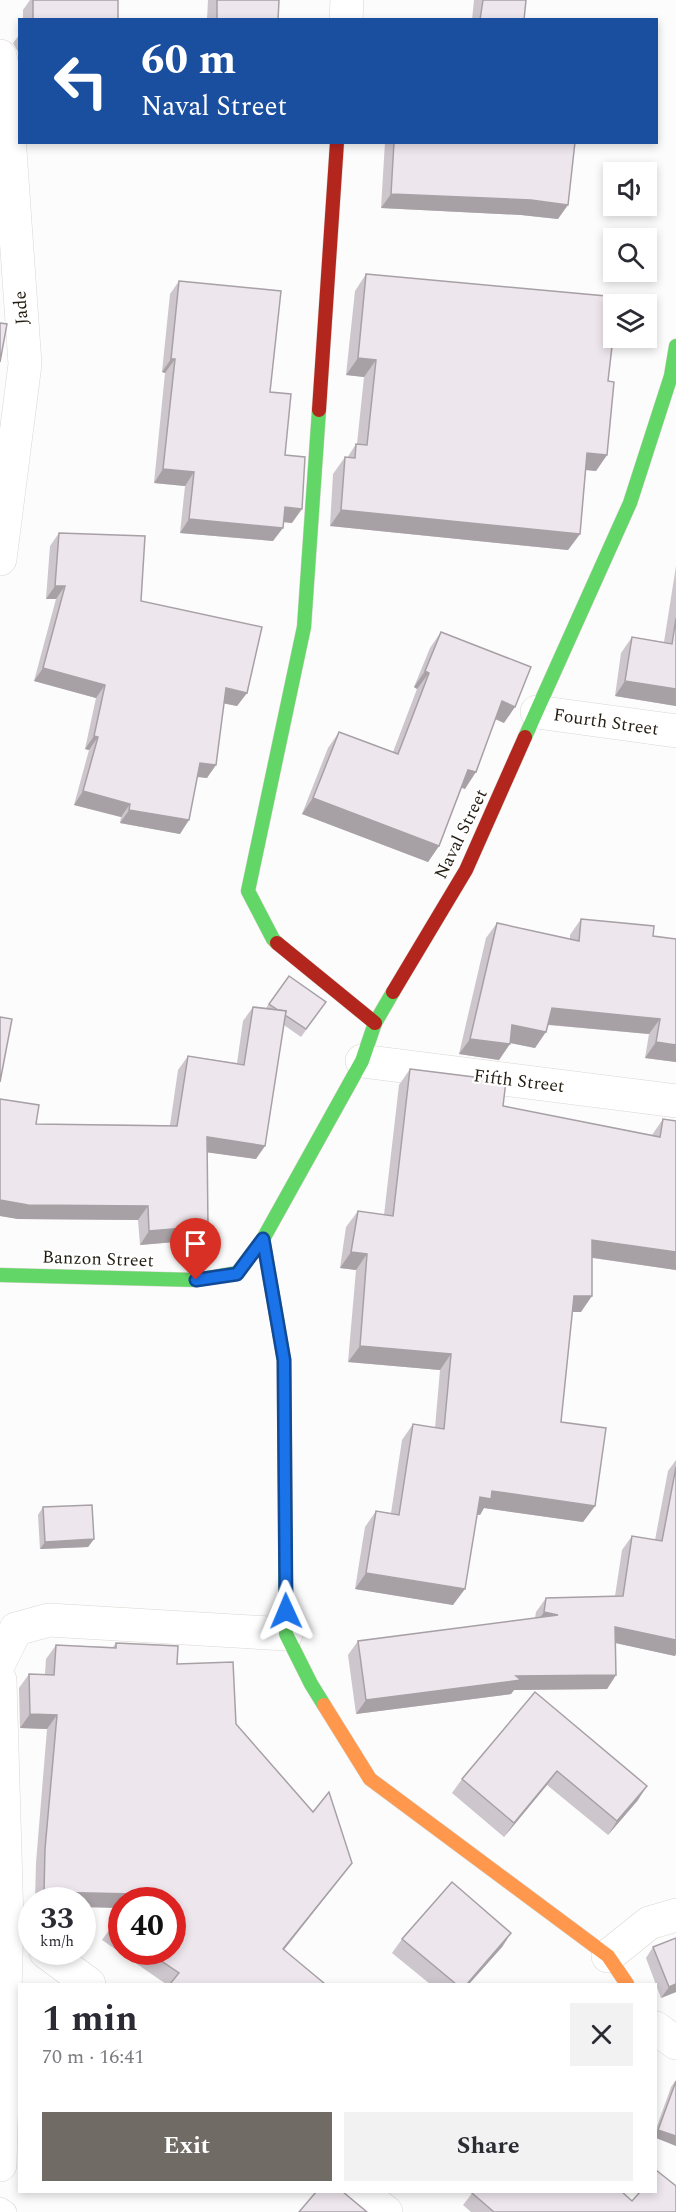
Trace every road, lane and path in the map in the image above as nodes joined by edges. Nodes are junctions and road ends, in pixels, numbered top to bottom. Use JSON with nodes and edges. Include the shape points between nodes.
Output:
{"nodes":[{"id":1,"x":347,"y":0,"type":"edge"},
{"id":2,"x":346,"y":18,"type":"edge"},
{"id":3,"x":0,"y":56,"type":"edge"},
{"id":4,"x":337,"y":144,"type":"edge"},
{"id":5,"x":674,"y":366,"type":"edge"},
{"id":6,"x":0,"y":559,"type":"edge"},
{"id":7,"x":537,"y":712,"type":"junction"},
{"id":8,"x":676,"y":731,"type":"edge"},
{"id":9,"x":375,"y":1023,"type":"junction"},
{"id":10,"x":362,"y":1061,"type":"junction"},
{"id":11,"x":676,"y":1101,"type":"edge"},
{"id":12,"x":263,"y":1239,"type":"junction"},
{"id":13,"x":0,"y":1275,"type":"edge"},
{"id":14,"x":196,"y":1280,"type":"joint"},
{"id":15,"x":286,"y":1634,"type":"junction"},
{"id":16,"x":0,"y":1661,"type":"edge"},
{"id":17,"x":0,"y":1680,"type":"edge"},
{"id":18,"x":676,"y":1915,"type":"edge"},
{"id":19,"x":18,"y":1918,"type":"edge"},
{"id":20,"x":18,"y":1943,"type":"edge"},
{"id":21,"x":608,"y":1956,"type":"junction"},
{"id":22,"x":63,"y":1965,"type":"edge"},
{"id":23,"x":88,"y":1983,"type":"edge"},
{"id":24,"x":626,"y":1983,"type":"edge"},
{"id":25,"x":657,"y":2029,"type":"edge"},
{"id":26,"x":676,"y":2043,"type":"edge"},
{"id":27,"x":0,"y":2165,"type":"edge"},
{"id":28,"x":360,"y":2193,"type":"edge"},
{"id":29,"x":0,"y":2208,"type":"edge"},
{"id":30,"x":6,"y":2212,"type":"edge"},
{"id":31,"x":386,"y":2212,"type":"edge"}],
"edges":[{"from":1,"to":2,"type":"street"},
{"from":3,"to":6,"type":"street","name":"Jade","via":[[5,80],[25,364]]},
{"from":4,"to":9,"type":"street","via":[[304,627],[248,891],[273,939]]},
{"from":5,"to":7,"type":"street","name":"Naval Street","via":[[630,503]]},
{"from":7,"to":8,"type":"street","name":"Fourth Street"},
{"from":7,"to":9,"type":"street","name":"Naval Street","via":[[466,870]]},
{"from":9,"to":10,"type":"street","name":"Naval Street"},
{"from":10,"to":11,"type":"street","name":"Fifth Street"},
{"from":10,"to":12,"type":"street","name":"Naval Street"},
{"from":12,"to":14,"type":"street","name":"Naval Street","via":[[237,1274]]},
{"from":12,"to":15,"type":"street","via":[[284,1360]]},
{"from":13,"to":14,"type":"street","name":"Banzon Street"},
{"from":15,"to":16,"type":"street","via":[[49,1620],[16,1629]]},
{"from":15,"to":21,"type":"street","via":[[311,1684],[370,1779]]},
{"from":17,"to":19,"type":"street"},
{"from":18,"to":21,"type":"street","via":[[649,1923]]},
{"from":20,"to":27,"type":"street"},
{"from":21,"to":24,"type":"street"},
{"from":22,"to":23,"type":"street"},
{"from":25,"to":26,"type":"street"},
{"from":28,"to":31,"type":"street"},
{"from":29,"to":30,"type":"lane"}]}
